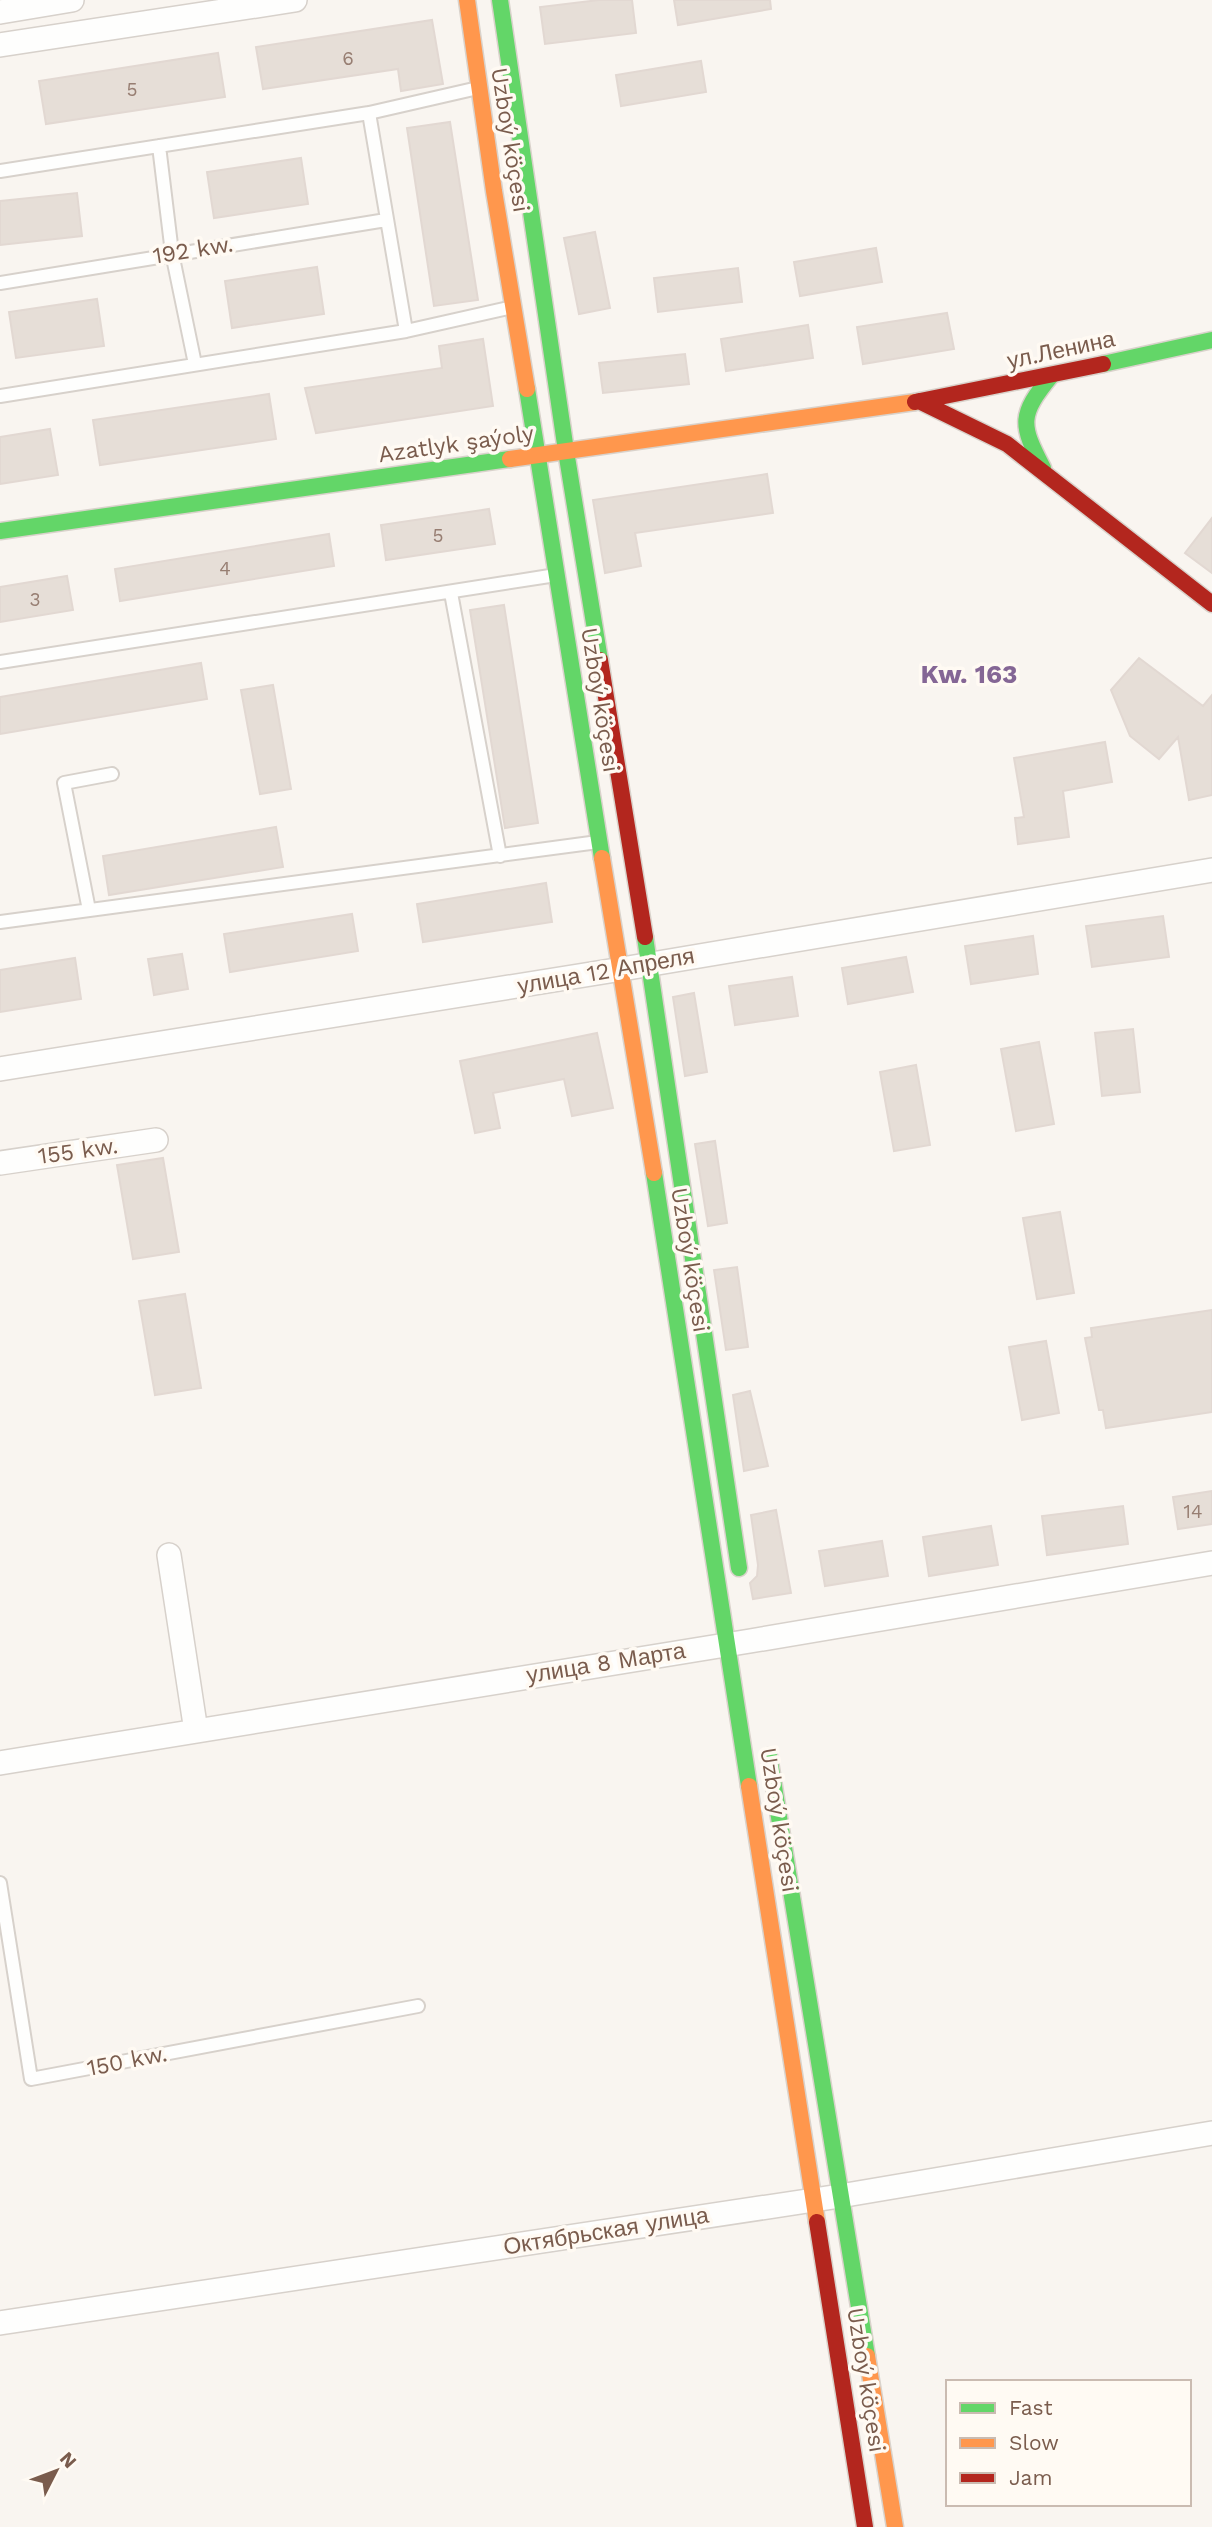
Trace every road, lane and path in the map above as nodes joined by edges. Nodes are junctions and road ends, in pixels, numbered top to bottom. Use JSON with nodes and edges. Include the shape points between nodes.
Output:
{"nodes":[{"id":1,"x":72,"y":0,"type":"edge"},
{"id":2,"x":295,"y":0,"type":"edge"},
{"id":3,"x":467,"y":0,"type":"edge"},
{"id":4,"x":500,"y":0,"type":"edge"},
{"id":5,"x":0,"y":12,"type":"edge"},
{"id":6,"x":0,"y":45,"type":"edge"},
{"id":7,"x":478,"y":88,"type":"junction"},
{"id":8,"x":369,"y":113,"type":"junction"},
{"id":9,"x":159,"y":146,"type":"junction"},
{"id":10,"x":0,"y":172,"type":"edge"},
{"id":11,"x":386,"y":219,"type":"junction"},
{"id":12,"x":172,"y":253,"type":"junction"},
{"id":13,"x":0,"y":283,"type":"edge"},
{"id":14,"x":514,"y":307,"type":"junction"},
{"id":15,"x":406,"y":331,"type":"junction"},
{"id":16,"x":1212,"y":340,"type":"edge"},
{"id":17,"x":195,"y":364,"type":"junction"},
{"id":18,"x":1051,"y":376,"type":"junction"},
{"id":19,"x":0,"y":396,"type":"edge"},
{"id":20,"x":919,"y":401,"type":"junction"},
{"id":21,"x":566,"y":451,"type":"junction"},
{"id":22,"x":538,"y":456,"type":"junction"},
{"id":23,"x":1046,"y":473,"type":"junction"},
{"id":24,"x":0,"y":531,"type":"edge"},
{"id":25,"x":558,"y":575,"type":"junction"},
{"id":26,"x":451,"y":593,"type":"junction"},
{"id":27,"x":1212,"y":604,"type":"edge"},
{"id":28,"x":0,"y":662,"type":"edge"},
{"id":29,"x":112,"y":775,"type":"dead end"},
{"id":30,"x":598,"y":842,"type":"junction"},
{"id":31,"x":500,"y":856,"type":"junction"},
{"id":32,"x":1212,"y":870,"type":"edge"},
{"id":33,"x":89,"y":910,"type":"junction"},
{"id":34,"x":0,"y":922,"type":"edge"},
{"id":35,"x":649,"y":964,"type":"junction"},
{"id":36,"x":622,"y":969,"type":"junction"},
{"id":37,"x":0,"y":1069,"type":"edge"},
{"id":38,"x":156,"y":1140,"type":"dead end"},
{"id":39,"x":0,"y":1163,"type":"edge"},
{"id":40,"x":169,"y":1555,"type":"dead end"},
{"id":41,"x":1212,"y":1563,"type":"edge"},
{"id":42,"x":742,"y":1586,"type":"dead end"},
{"id":43,"x":745,"y":1642,"type":"junction"},
{"id":44,"x":196,"y":1731,"type":"junction"},
{"id":45,"x":766,"y":1736,"type":"dead end"},
{"id":46,"x":0,"y":1763,"type":"edge"},
{"id":47,"x":0,"y":1883,"type":"edge"},
{"id":48,"x":418,"y":2006,"type":"dead end"},
{"id":49,"x":1212,"y":2133,"type":"edge"},
{"id":50,"x":840,"y":2196,"type":"junction"},
{"id":51,"x":815,"y":2199,"type":"junction"},
{"id":52,"x":0,"y":2323,"type":"edge"},
{"id":53,"x":865,"y":2527,"type":"edge"},
{"id":54,"x":895,"y":2527,"type":"edge"}],
"edges":[{"from":1,"to":5,"type":"street"},
{"from":2,"to":6,"type":"street"},
{"from":3,"to":7,"type":"street","name":"Uzboý köçesi"},
{"from":4,"to":21,"type":"street","name":"Uzboý köçesi"},
{"from":7,"to":8,"type":"lane"},
{"from":7,"to":14,"type":"street","name":"Uzboý köçesi"},
{"from":8,"to":9,"type":"lane"},
{"from":8,"to":11,"type":"lane"},
{"from":9,"to":10,"type":"lane"},
{"from":9,"to":12,"type":"lane"},
{"from":11,"to":12,"type":"lane","name":"192 kw."},
{"from":11,"to":15,"type":"lane"},
{"from":12,"to":13,"type":"lane","name":"192 kw."},
{"from":12,"to":17,"type":"lane"},
{"from":14,"to":15,"type":"lane"},
{"from":14,"to":22,"type":"street","name":"Uzboý köçesi"},
{"from":15,"to":17,"type":"lane"},
{"from":16,"to":18,"type":"street","name":"ул.Ленина"},
{"from":17,"to":19,"type":"lane"},
{"from":18,"to":20,"type":"street","name":"ул.Ленина"},
{"from":18,"to":23,"type":"street","via":[[1032,399],[1024,422],[1026,437]]},
{"from":20,"to":21,"type":"street","name":"Azatlyk şaýoly"},
{"from":20,"to":23,"type":"street","via":[[1007,444]]},
{"from":21,"to":22,"type":"street","name":"Azatlyk şaýoly"},
{"from":21,"to":35,"type":"street","name":"Uzboý köçesi"},
{"from":22,"to":24,"type":"street","name":"Azatlyk şaýoly"},
{"from":22,"to":25,"type":"street","name":"Uzboý köçesi"},
{"from":23,"to":27,"type":"street"},
{"from":25,"to":26,"type":"lane"},
{"from":25,"to":30,"type":"street","name":"Uzboý köçesi"},
{"from":26,"to":28,"type":"lane"},
{"from":26,"to":31,"type":"lane"},
{"from":29,"to":33,"type":"lane","via":[[64,783]]},
{"from":30,"to":31,"type":"lane"},
{"from":30,"to":36,"type":"street","name":"Uzboý köçesi"},
{"from":31,"to":33,"type":"lane"},
{"from":32,"to":35,"type":"street","name":"улица 12 Апреля"},
{"from":33,"to":34,"type":"lane"},
{"from":35,"to":36,"type":"street","name":"улица 12 Апреля"},
{"from":35,"to":42,"type":"street","name":"Uzboý köçesi"},
{"from":36,"to":37,"type":"street","name":"улица 12 Апреля"},
{"from":36,"to":43,"type":"street","name":"Uzboý köçesi"},
{"from":38,"to":39,"type":"street","name":"155 kw."},
{"from":40,"to":44,"type":"street"},
{"from":41,"to":43,"type":"street","name":"улица 8 Марта"},
{"from":43,"to":44,"type":"street","name":"улица 8 Марта"},
{"from":43,"to":51,"type":"street","name":"Uzboý köçesi"},
{"from":44,"to":46,"type":"street","name":"улица 8 Марта"},
{"from":45,"to":50,"type":"street","name":"Uzboý köçesi"},
{"from":47,"to":48,"type":"lane","name":"150 kw.","via":[[31,2078]]},
{"from":49,"to":50,"type":"street","name":"Октябрьская улица"},
{"from":50,"to":51,"type":"street","name":"Октябрьская улица"},
{"from":50,"to":54,"type":"street","name":"Uzboý köçesi"},
{"from":51,"to":52,"type":"street","name":"Октябрьская улица"},
{"from":51,"to":53,"type":"street","name":"Uzboý köçesi"}]}
